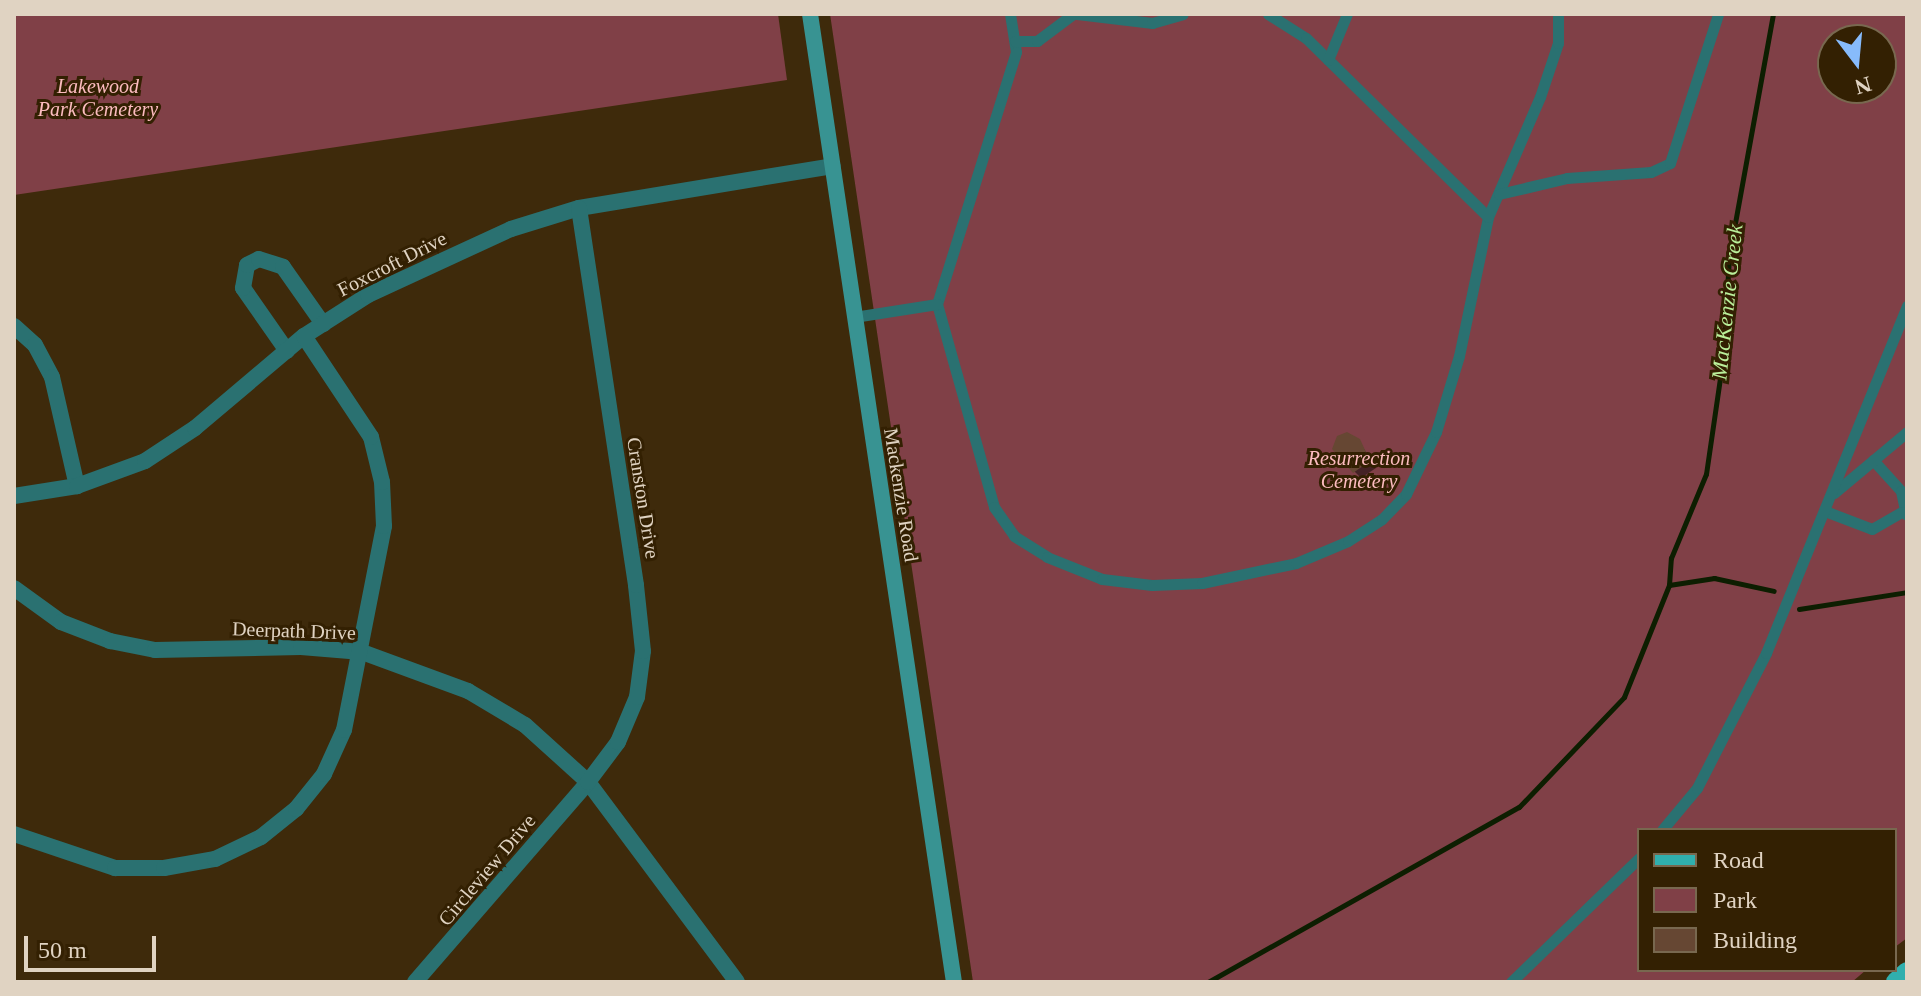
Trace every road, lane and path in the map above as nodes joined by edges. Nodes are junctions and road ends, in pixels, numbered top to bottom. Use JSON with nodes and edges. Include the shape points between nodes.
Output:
{"nodes":[{"id":1,"x":810,"y":14,"type":"edge"},
{"id":2,"x":1010,"y":14,"type":"edge"},
{"id":3,"x":1075,"y":14,"type":"edge"},
{"id":4,"x":1183,"y":14,"type":"edge"},
{"id":5,"x":1268,"y":14,"type":"edge"},
{"id":6,"x":1347,"y":14,"type":"edge"},
{"id":7,"x":1558,"y":14,"type":"edge"},
{"id":8,"x":1718,"y":14,"type":"edge"},
{"id":9,"x":1015,"y":41,"type":"junction"},
{"id":10,"x":1328,"y":60,"type":"junction"},
{"id":11,"x":833,"y":166,"type":"junction"},
{"id":12,"x":1499,"y":194,"type":"junction"},
{"id":13,"x":579,"y":208,"type":"junction"},
{"id":14,"x":1488,"y":217,"type":"junction"},
{"id":15,"x":937,"y":304,"type":"junction"},
{"id":16,"x":1907,"y":306,"type":"edge"},
{"id":17,"x":854,"y":317,"type":"junction"},
{"id":18,"x":323,"y":324,"type":"junction"},
{"id":19,"x":14,"y":326,"type":"edge"},
{"id":20,"x":304,"y":336,"type":"junction"},
{"id":21,"x":287,"y":351,"type":"junction"},
{"id":22,"x":1907,"y":432,"type":"edge"},
{"id":23,"x":1873,"y":460,"type":"junction"},
{"id":24,"x":77,"y":486,"type":"junction"},
{"id":25,"x":14,"y":496,"type":"edge"},
{"id":26,"x":1831,"y":496,"type":"junction"},
{"id":27,"x":1825,"y":511,"type":"junction"},
{"id":28,"x":1905,"y":514,"type":"edge"},
{"id":29,"x":14,"y":588,"type":"edge"},
{"id":30,"x":362,"y":652,"type":"junction"},
{"id":31,"x":588,"y":782,"type":"junction"},
{"id":32,"x":1664,"y":828,"type":"edge"},
{"id":33,"x":14,"y":834,"type":"edge"},
{"id":34,"x":1637,"y":860,"type":"edge"},
{"id":35,"x":1907,"y":972,"type":"edge"},
{"id":36,"x":415,"y":982,"type":"edge"},
{"id":37,"x":737,"y":982,"type":"edge"},
{"id":38,"x":954,"y":982,"type":"edge"},
{"id":39,"x":1511,"y":982,"type":"edge"},
{"id":40,"x":1896,"y":982,"type":"edge"}],
"edges":[{"from":1,"to":11,"type":"main road","name":"Mackenzie Road"},
{"from":2,"to":9,"type":"lane"},
{"from":3,"to":4,"type":"lane","via":[[1152,23]]},
{"from":3,"to":9,"type":"lane","via":[[1037,41]]},
{"from":5,"to":10,"type":"lane"},
{"from":6,"to":10,"type":"lane"},
{"from":7,"to":12,"type":"lane","via":[[1558,43]]},
{"from":8,"to":12,"type":"lane","via":[[1670,163],[1651,172],[1567,178]]},
{"from":9,"to":15,"type":"lane","via":[[1016,52]]},
{"from":10,"to":14,"type":"lane"},
{"from":11,"to":13,"type":"street","name":"Foxcroft Drive"},
{"from":11,"to":17,"type":"main road","name":"Mackenzie Road"},
{"from":12,"to":14,"type":"lane"},
{"from":13,"to":18,"type":"street","name":"Foxcroft Drive","via":[[428,264]]},
{"from":13,"to":31,"type":"street","name":"Cranston Drive","via":[[643,651],[628,720]]},
{"from":14,"to":15,"type":"lane","via":[[1459,356],[1436,432],[1406,494],[1382,519],[1348,541],[1296,563],[1202,583],[1102,579],[1047,557],[1014,536],[994,507]]},
{"from":15,"to":17,"type":"lane"},
{"from":16,"to":26,"type":"lane"},
{"from":17,"to":38,"type":"main road","name":"Mackenzie Road"},
{"from":18,"to":20,"type":"street","name":"Foxcroft Drive"},
{"from":18,"to":21,"type":"street","via":[[283,267],[259,259],[247,265],[243,288]]},
{"from":19,"to":24,"type":"street","via":[[35,345],[52,377]]},
{"from":20,"to":21,"type":"street","name":"Foxcroft Drive"},
{"from":20,"to":30,"type":"street","via":[[371,437],[382,482],[384,526]]},
{"from":21,"to":24,"type":"street","name":"Foxcroft Drive","via":[[195,428],[145,461]]},
{"from":22,"to":23,"type":"lane"},
{"from":23,"to":26,"type":"lane"},
{"from":23,"to":28,"type":"lane","via":[[1901,491]]},
{"from":24,"to":25,"type":"street","name":"Foxcroft Drive"},
{"from":26,"to":27,"type":"lane"},
{"from":27,"to":28,"type":"lane","via":[[1872,529]]},
{"from":27,"to":32,"type":"lane","via":[[1729,730],[1697,788]]},
{"from":29,"to":30,"type":"street","name":"Deerpath Drive","via":[[61,622],[110,641],[155,650],[301,647]]},
{"from":30,"to":31,"type":"street","name":"Deerpath Drive","via":[[468,691],[525,725]]},
{"from":30,"to":33,"type":"street","via":[[344,730],[324,774],[296,809],[261,837],[215,859],[164,868],[115,868]]},
{"from":31,"to":36,"type":"street","name":"Circleview Drive"},
{"from":31,"to":37,"type":"street","name":"Deerpath Drive"},
{"from":34,"to":39,"type":"lane"},
{"from":35,"to":40,"type":"main road"}]}
